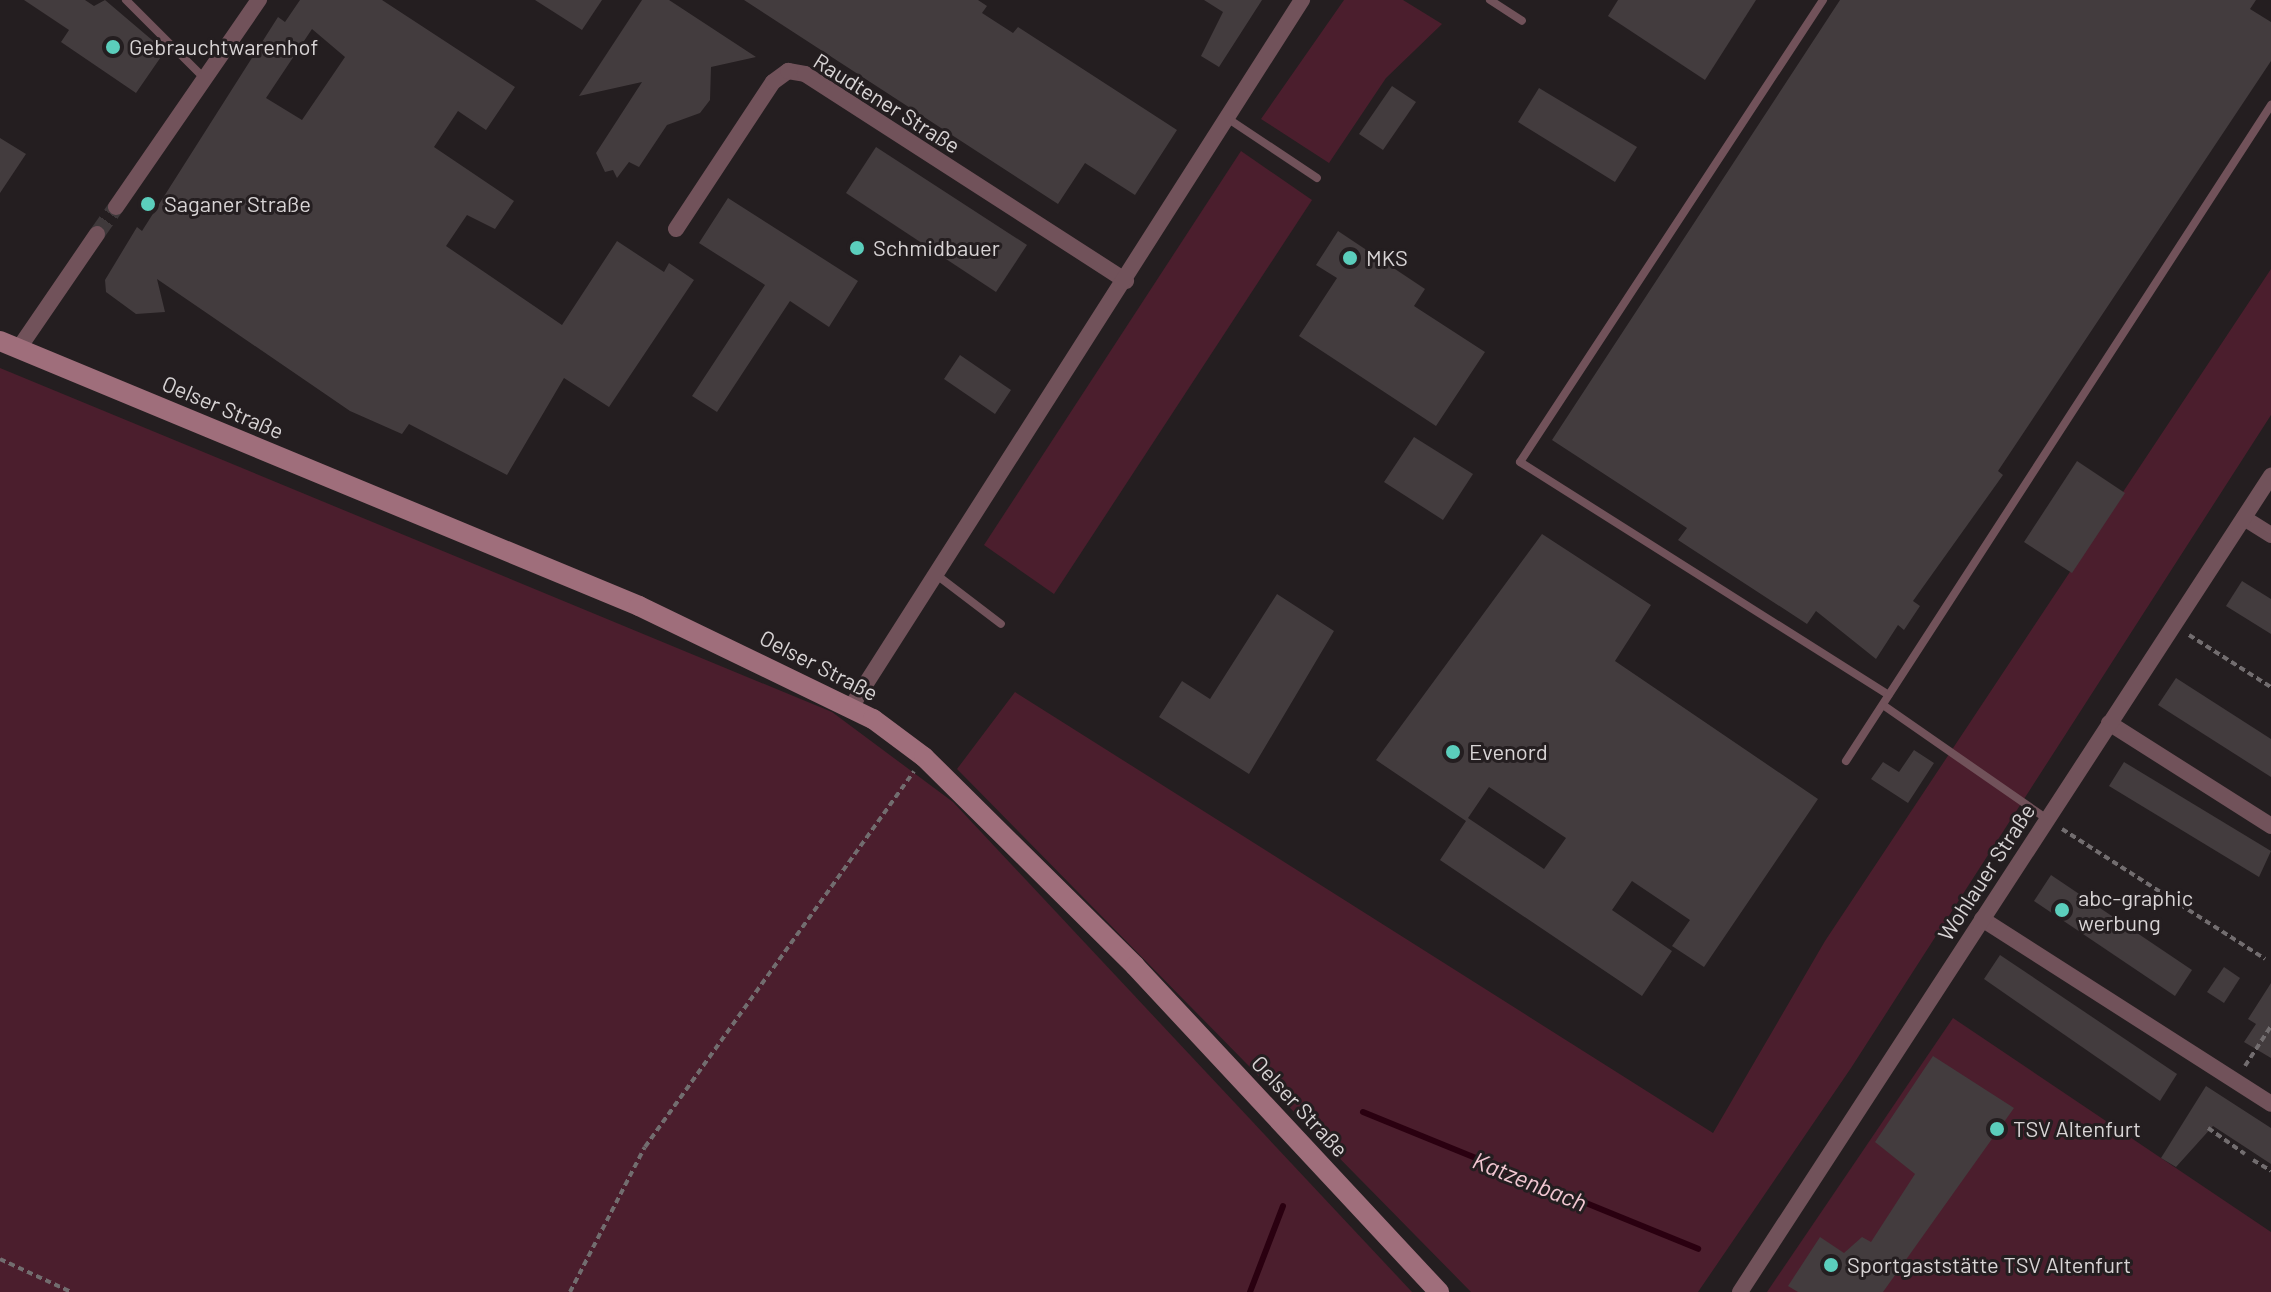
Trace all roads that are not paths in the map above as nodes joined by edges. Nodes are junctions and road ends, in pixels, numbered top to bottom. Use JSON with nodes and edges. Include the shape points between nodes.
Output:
{"nodes":[{"id":1,"x":126,"y":0,"type":"edge"},
{"id":2,"x":259,"y":0,"type":"edge"},
{"id":3,"x":1302,"y":0,"type":"edge"},
{"id":4,"x":1490,"y":0,"type":"edge"},
{"id":5,"x":1823,"y":0,"type":"edge"},
{"id":6,"x":1522,"y":21,"type":"dead end"},
{"id":7,"x":205,"y":79,"type":"junction"},
{"id":8,"x":2271,"y":105,"type":"edge"},
{"id":9,"x":1226,"y":118,"type":"junction"},
{"id":10,"x":1317,"y":178,"type":"dead end"},
{"id":11,"x":116,"y":207,"type":"tunnel mouth"},
{"id":12,"x":676,"y":229,"type":"dead end"},
{"id":13,"x":97,"y":234,"type":"tunnel mouth"},
{"id":14,"x":1126,"y":281,"type":"junction"},
{"id":15,"x":9,"y":344,"type":"edge"},
{"id":16,"x":2271,"y":476,"type":"edge"},
{"id":17,"x":2244,"y":518,"type":"junction"},
{"id":18,"x":2271,"y":535,"type":"edge"},
{"id":19,"x":938,"y":576,"type":"junction"},
{"id":20,"x":1001,"y":624,"type":"dead end"},
{"id":21,"x":1889,"y":695,"type":"junction"},
{"id":22,"x":1883,"y":705,"type":"junction"},
{"id":23,"x":851,"y":707,"type":"junction"},
{"id":24,"x":2109,"y":723,"type":"junction"},
{"id":25,"x":1846,"y":761,"type":"dead end"},
{"id":26,"x":2047,"y":819,"type":"junction"},
{"id":27,"x":2271,"y":826,"type":"edge"},
{"id":28,"x":1982,"y":919,"type":"junction"},
{"id":29,"x":2271,"y":1104,"type":"edge"},
{"id":30,"x":1439,"y":1292,"type":"edge"},
{"id":31,"x":1740,"y":1292,"type":"edge"}],
"edges":[{"from":1,"to":7,"type":"lane"},
{"from":2,"to":7,"type":"street"},
{"from":3,"to":9,"type":"street"},
{"from":4,"to":6,"type":"lane"},
{"from":5,"to":21,"type":"lane","via":[[1520,462]]},
{"from":7,"to":11,"type":"street"},
{"from":8,"to":21,"type":"lane"},
{"from":9,"to":10,"type":"lane"},
{"from":9,"to":14,"type":"street"},
{"from":12,"to":14,"type":"street","name":"Raudtener Straße","via":[[773,82],[788,71],[805,74]]},
{"from":13,"to":15,"type":"street"},
{"from":14,"to":19,"type":"street"},
{"from":15,"to":23,"type":"main road","name":"Oelser Straße","via":[[651,611]]},
{"from":16,"to":17,"type":"street","name":"Wohlauer Straße"},
{"from":17,"to":18,"type":"street"},
{"from":17,"to":24,"type":"street","name":"Wohlauer Straße"},
{"from":19,"to":20,"type":"lane"},
{"from":19,"to":23,"type":"street"},
{"from":21,"to":22,"type":"lane"},
{"from":22,"to":25,"type":"lane"},
{"from":22,"to":26,"type":"lane"},
{"from":23,"to":30,"type":"main road","name":"Oelser Straße","via":[[924,757],[1135,966]]},
{"from":24,"to":26,"type":"street","name":"Wohlauer Straße"},
{"from":24,"to":27,"type":"street"},
{"from":26,"to":28,"type":"street","name":"Wohlauer Straße"},
{"from":28,"to":29,"type":"street"},
{"from":28,"to":31,"type":"street","name":"Wohlauer Straße"}]}
